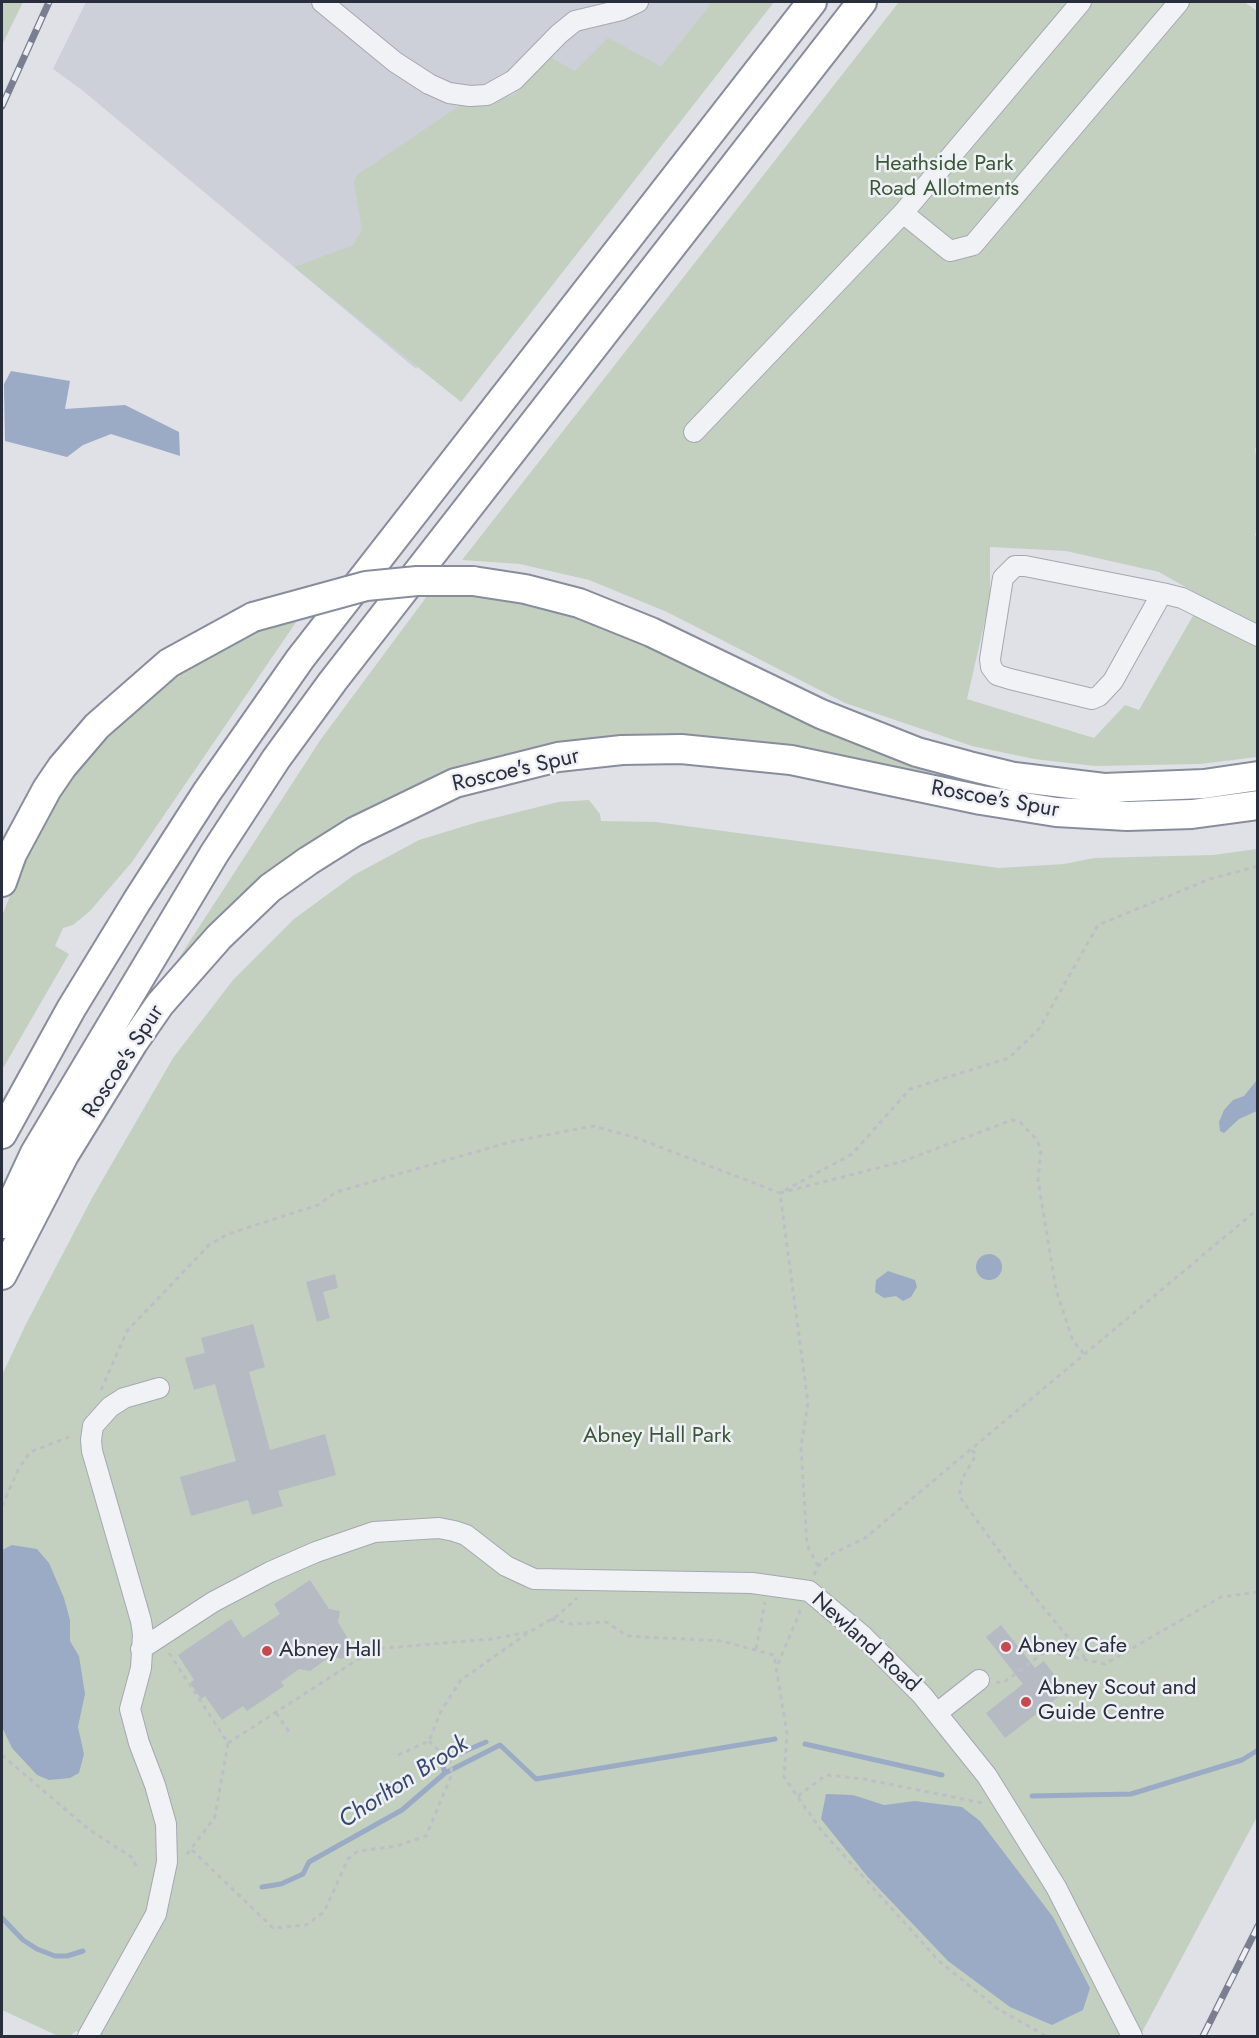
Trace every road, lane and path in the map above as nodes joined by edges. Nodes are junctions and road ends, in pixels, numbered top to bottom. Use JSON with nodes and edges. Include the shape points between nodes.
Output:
{"nodes":[{"id":1,"x":322,"y":2,"type":"edge"},
{"id":2,"x":638,"y":2,"type":"edge"},
{"id":3,"x":812,"y":2,"type":"edge"},
{"id":4,"x":862,"y":2,"type":"edge"},
{"id":5,"x":1081,"y":2,"type":"edge"},
{"id":6,"x":1179,"y":2,"type":"edge"},
{"id":7,"x":589,"y":9,"type":"edge"},
{"id":8,"x":903,"y":213,"type":"junction"},
{"id":9,"x":694,"y":432,"type":"dead end"},
{"id":10,"x":1161,"y":593,"type":"junction"},
{"id":11,"x":1257,"y":636,"type":"edge"},
{"id":12,"x":1257,"y":776,"type":"edge"},
{"id":13,"x":1257,"y":805,"type":"edge"},
{"id":14,"x":1257,"y":866,"type":"edge"},
{"id":15,"x":2,"y":882,"type":"edge"},
{"id":16,"x":2,"y":1134,"type":"edge"},
{"id":17,"x":780,"y":1193,"type":"junction"},
{"id":18,"x":1257,"y":1209,"type":"edge"},
{"id":19,"x":2,"y":1224,"type":"edge"},
{"id":20,"x":2,"y":1275,"type":"edge"},
{"id":21,"x":1085,"y":1355,"type":"junction"},
{"id":22,"x":159,"y":1388,"type":"dead end"},
{"id":23,"x":100,"y":1391,"type":"dead end"},
{"id":24,"x":82,"y":1431,"type":"dead end"},
{"id":25,"x":972,"y":1450,"type":"junction"},
{"id":26,"x":2,"y":1506,"type":"edge"},
{"id":27,"x":818,"y":1566,"type":"junction"},
{"id":28,"x":586,"y":1580,"type":"junction"},
{"id":29,"x":769,"y":1585,"type":"junction"},
{"id":30,"x":809,"y":1591,"type":"junction"},
{"id":31,"x":1257,"y":1592,"type":"edge"},
{"id":32,"x":551,"y":1619,"type":"junction"},
{"id":33,"x":530,"y":1632,"type":"junction"},
{"id":34,"x":159,"y":1639,"type":"junction"},
{"id":35,"x":141,"y":1649,"type":"junction"},
{"id":36,"x":756,"y":1649,"type":"junction"},
{"id":37,"x":1086,"y":1660,"type":"junction"},
{"id":38,"x":777,"y":1666,"type":"junction"},
{"id":39,"x":979,"y":1680,"type":"joint"},
{"id":40,"x":276,"y":1713,"type":"junction"},
{"id":41,"x":937,"y":1713,"type":"junction"},
{"id":42,"x":289,"y":1732,"type":"dead end"},
{"id":43,"x":429,"y":1741,"type":"junction"},
{"id":44,"x":228,"y":1743,"type":"junction"},
{"id":45,"x":2,"y":1755,"type":"edge"},
{"id":46,"x":398,"y":1755,"type":"dead end"},
{"id":47,"x":798,"y":1796,"type":"junction"},
{"id":48,"x":981,"y":1802,"type":"dead end"},
{"id":49,"x":136,"y":1866,"type":"dead end"},
{"id":50,"x":88,"y":2037,"type":"edge"},
{"id":51,"x":1046,"y":2037,"type":"edge"},
{"id":52,"x":1132,"y":2037,"type":"edge"}],
"edges":[{"from":1,"to":7,"type":"street","via":[[395,62],[429,84],[449,93],[470,96],[487,95],[514,80]]},
{"from":2,"to":7,"type":"street","via":[[621,10]]},
{"from":3,"to":16,"type":"highway","via":[[300,659],[137,901]]},
{"from":4,"to":19,"type":"highway","via":[[354,653],[276,759],[214,854],[35,1153]]},
{"from":5,"to":8,"type":"street"},
{"from":6,"to":8,"type":"street","via":[[973,245],[950,251]]},
{"from":8,"to":9,"type":"street"},
{"from":10,"to":10,"type":"street","via":[[1113,681],[1099,696],[1092,699],[1010,679],[997,675],[991,668],[1003,578],[1015,566]]},
{"from":10,"to":11,"type":"street","via":[[1182,598]]},
{"from":12,"to":15,"type":"highway","name":"Roscoe's Spur","bridge":true,"via":[[1204,784],[1104,788],[1014,777],[917,752],[821,714],[579,603],[473,581],[417,581],[366,586],[253,617],[169,663],[97,726],[62,767],[12,854]]},
{"from":13,"to":20,"type":"highway","name":"Roscoe's Spur","via":[[1138,816],[1056,812],[790,760],[681,749],[558,757],[455,783],[354,832],[308,861],[270,888],[219,937],[133,1043],[64,1155]]},
{"from":14,"to":17,"type":"path","via":[[1210,879],[1098,925],[1039,1029],[1009,1058],[910,1089],[852,1154]]},
{"from":17,"to":21,"type":"path","via":[[901,1162],[1012,1120],[1020,1122],[1041,1149],[1038,1180],[1056,1290],[1073,1341]]},
{"from":17,"to":23,"type":"path","via":[[634,1137],[593,1126],[510,1142],[336,1192],[318,1206],[228,1234],[209,1245],[128,1331]]},
{"from":17,"to":27,"type":"path","via":[[808,1403],[801,1447],[807,1545]]},
{"from":18,"to":21,"type":"path"},
{"from":21,"to":25,"type":"path"},
{"from":22,"to":35,"type":"street","via":[[124,1398],[111,1407],[93,1426],[91,1440],[141,1621]]},
{"from":24,"to":26,"type":"path","via":[[30,1452]]},
{"from":25,"to":27,"type":"path","via":[[865,1538],[832,1554]]},
{"from":25,"to":37,"type":"path","via":[[976,1455],[962,1479],[959,1496]]},
{"from":27,"to":30,"type":"path"},
{"from":28,"to":29,"type":"street","name":"Newland Road"},
{"from":28,"to":32,"type":"path","via":[[575,1603]]},
{"from":28,"to":34,"type":"street","name":"Newland Road","via":[[534,1579],[506,1566],[466,1535],[439,1528],[374,1532],[316,1552],[213,1602]]},
{"from":29,"to":30,"type":"street","name":"Newland Road"},
{"from":29,"to":36,"type":"path"},
{"from":30,"to":38,"type":"path"},
{"from":30,"to":41,"type":"street","name":"Newland Road","via":[[885,1657]]},
{"from":31,"to":37,"type":"path","via":[[1221,1597],[1105,1664]]},
{"from":32,"to":33,"type":"path"},
{"from":32,"to":36,"type":"path","via":[[572,1624],[606,1622],[627,1636],[722,1641]]},
{"from":33,"to":40,"type":"path","via":[[374,1649]]},
{"from":33,"to":43,"type":"path","via":[[461,1680],[441,1711]]},
{"from":34,"to":35,"type":"street","name":"Newland Road"},
{"from":34,"to":44,"type":"path"},
{"from":35,"to":50,"type":"street","via":[[141,1668],[130,1709],[166,1824],[166,1878],[156,1914]]},
{"from":36,"to":38,"type":"path","via":[[774,1655]]},
{"from":37,"to":39,"type":"path","via":[[1046,1651],[1003,1683]]},
{"from":38,"to":47,"type":"path","via":[[787,1733],[784,1777]]},
{"from":39,"to":41,"type":"street"},
{"from":40,"to":42,"type":"path"},
{"from":40,"to":44,"type":"path"},
{"from":41,"to":52,"type":"street","name":"Newland Road","via":[[993,1785],[1050,1877]]},
{"from":43,"to":44,"type":"path","via":[[450,1761],[452,1774],[426,1836],[397,1846],[358,1851],[348,1859],[324,1912],[306,1925],[273,1928],[192,1850],[215,1817]]},
{"from":43,"to":46,"type":"path"},
{"from":45,"to":49,"type":"path","via":[[87,1828],[133,1858]]},
{"from":47,"to":48,"type":"path","via":[[826,1775]]},
{"from":47,"to":51,"type":"path","via":[[821,1830],[939,1961],[998,2009]]}]}
